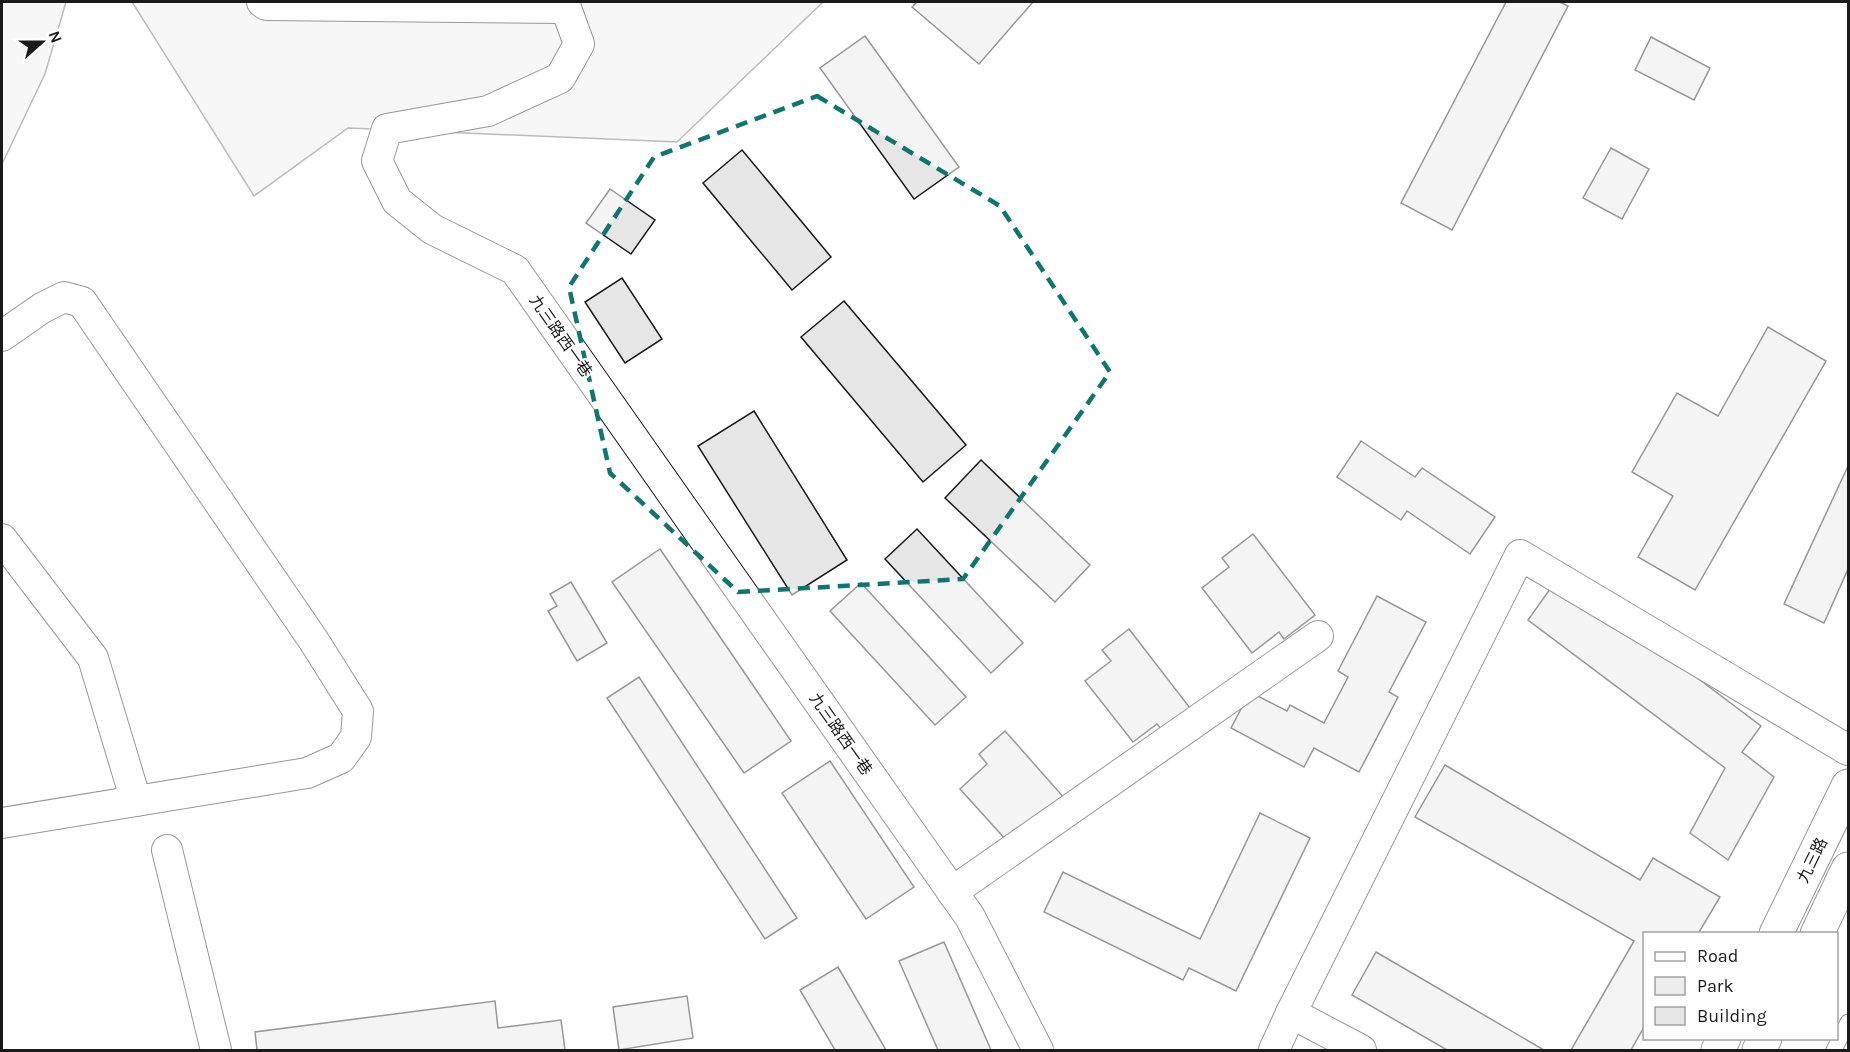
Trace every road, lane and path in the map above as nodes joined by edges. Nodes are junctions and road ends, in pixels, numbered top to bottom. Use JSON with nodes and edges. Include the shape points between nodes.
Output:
{"nodes":[{"id":1,"x":262,"y":2,"type":"edge"},
{"id":2,"x":2,"y":336,"type":"edge"},
{"id":3,"x":2,"y":539,"type":"edge"},
{"id":4,"x":1318,"y":636,"type":"dead end"},
{"id":5,"x":1848,"y":750,"type":"edge"},
{"id":6,"x":1848,"y":786,"type":"edge"},
{"id":7,"x":136,"y":801,"type":"junction"},
{"id":8,"x":2,"y":823,"type":"edge"},
{"id":9,"x":167,"y":850,"type":"dead end"},
{"id":10,"x":1848,"y":869,"type":"edge"},
{"id":11,"x":952,"y":892,"type":"junction"},
{"id":12,"x":1776,"y":932,"type":"edge"},
{"id":13,"x":1817,"y":932,"type":"edge"},
{"id":14,"x":1291,"y":1013,"type":"junction"},
{"id":15,"x":1848,"y":1022,"type":"edge"},
{"id":16,"x":216,"y":1050,"type":"edge"},
{"id":17,"x":1038,"y":1050,"type":"edge"},
{"id":18,"x":1274,"y":1050,"type":"edge"},
{"id":19,"x":1361,"y":1050,"type":"edge"},
{"id":20,"x":1834,"y":1050,"type":"edge"}],
"edges":[{"from":1,"to":11,"type":"street","name":"九三路西一巷","via":[[566,8],[579,44],[560,78],[488,111],[387,129],[377,161],[397,201],[432,229],[515,270]]},
{"from":2,"to":7,"type":"street","via":[[64,297],[82,302],[314,640],[358,711],[356,737],[341,759],[307,773]]},
{"from":3,"to":7,"type":"street","via":[[93,658]]},
{"from":4,"to":11,"type":"street"},
{"from":5,"to":14,"type":"street","via":[[1520,555]]},
{"from":6,"to":12,"type":"highway","name":"九三路"},
{"from":7,"to":8,"type":"street"},
{"from":9,"to":16,"type":"street"},
{"from":10,"to":13,"type":"highway"},
{"from":11,"to":17,"type":"street","name":"九三路西一巷","via":[[970,917]]},
{"from":14,"to":18,"type":"street"},
{"from":14,"to":19,"type":"street"},
{"from":15,"to":20,"type":"lane"}]}
